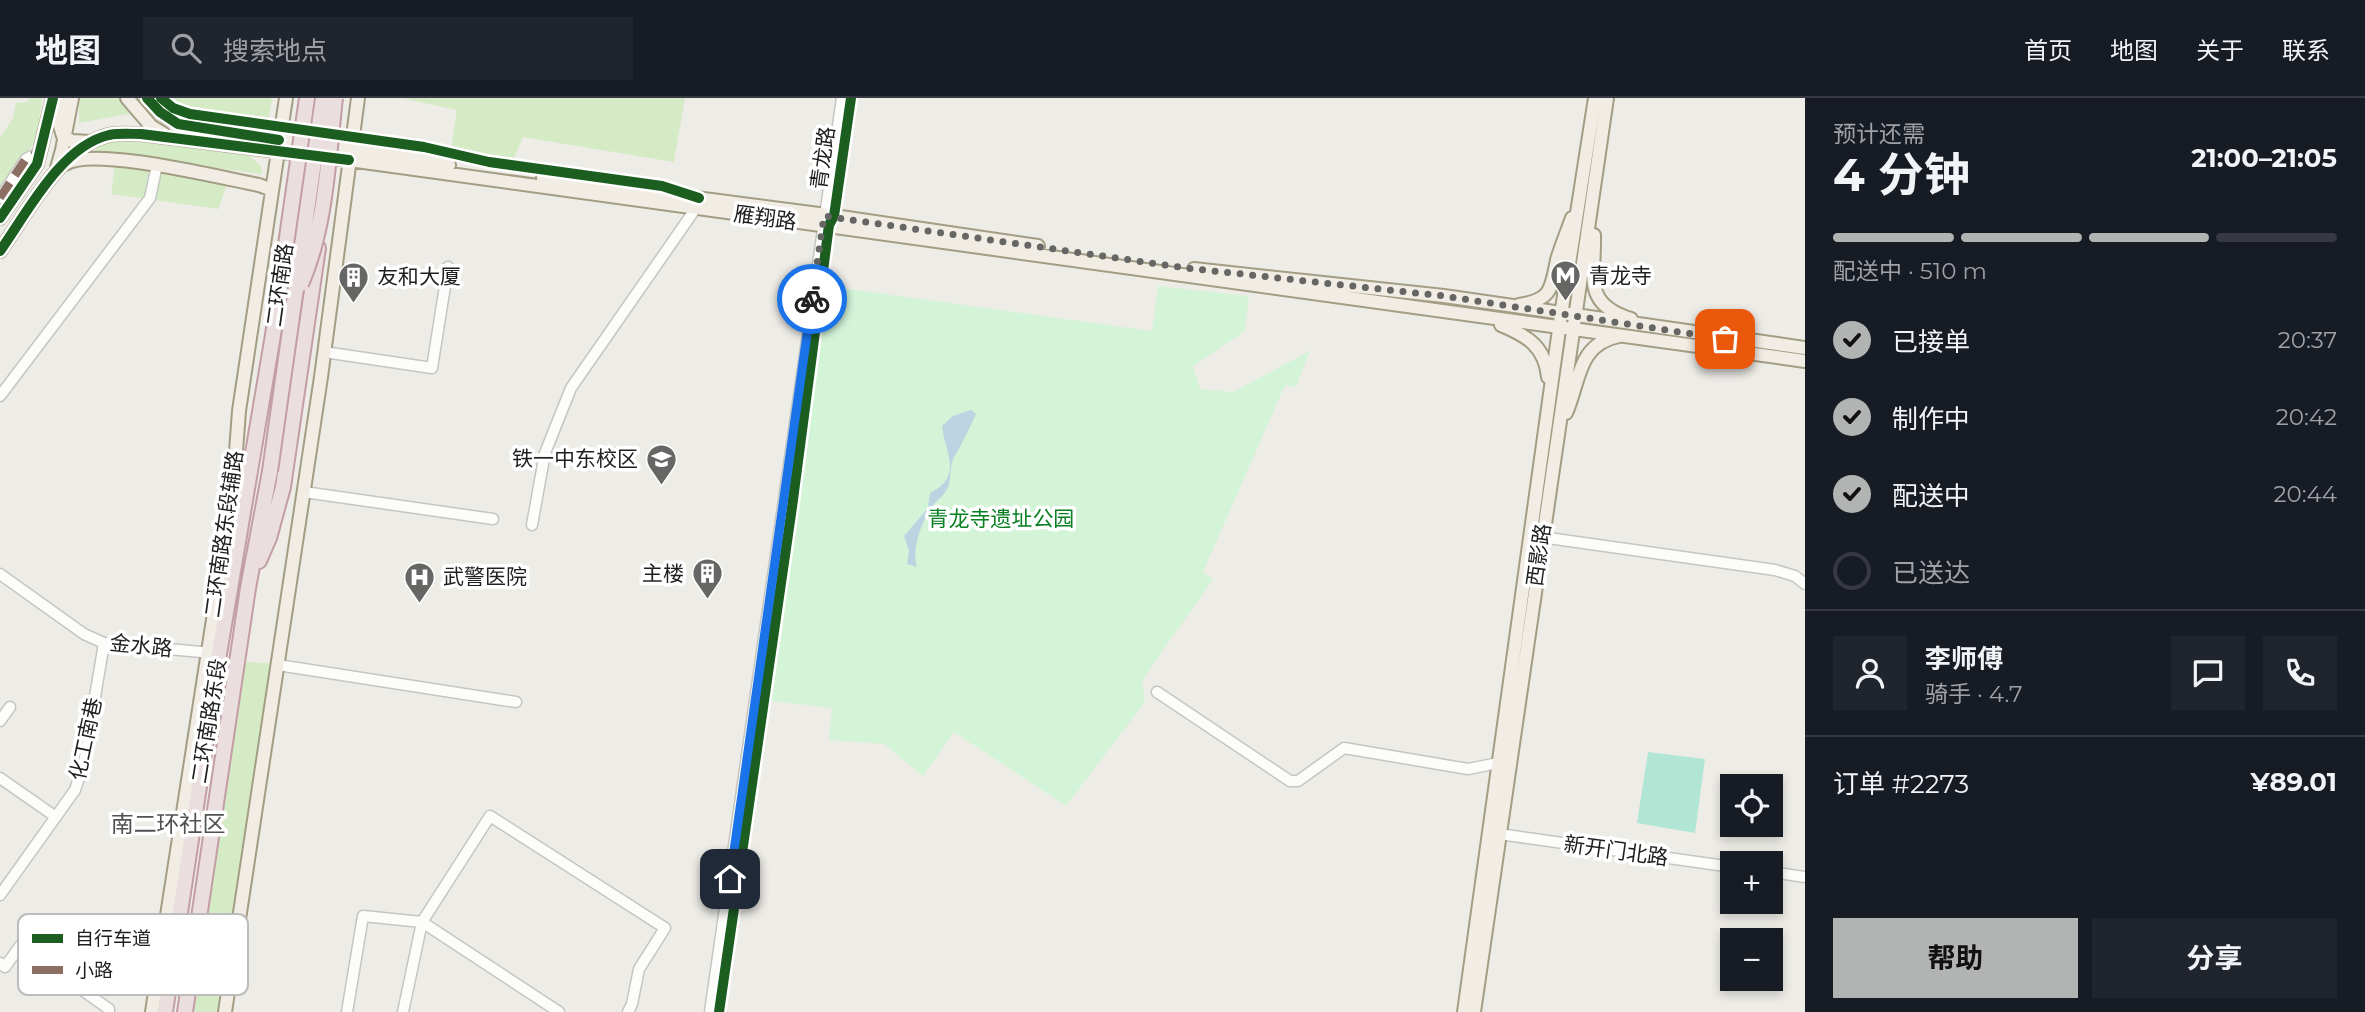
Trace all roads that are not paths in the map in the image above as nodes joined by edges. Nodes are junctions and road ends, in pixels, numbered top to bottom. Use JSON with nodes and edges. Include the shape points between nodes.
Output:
{"nodes":[{"id":1,"x":54,"y":98,"type":"edge"},
{"id":2,"x":61,"y":98,"type":"edge"},
{"id":3,"x":72,"y":98,"type":"edge"},
{"id":4,"x":127,"y":98,"type":"edge"},
{"id":5,"x":147,"y":98,"type":"edge"},
{"id":6,"x":160,"y":98,"type":"edge"},
{"id":7,"x":286,"y":98,"type":"edge"},
{"id":8,"x":298,"y":98,"type":"edge"},
{"id":9,"x":307,"y":98,"type":"edge"},
{"id":10,"x":323,"y":98,"type":"edge"},
{"id":11,"x":335,"y":98,"type":"edge"},
{"id":12,"x":341,"y":98,"type":"edge"},
{"id":13,"x":358,"y":98,"type":"edge"},
{"id":14,"x":842,"y":98,"type":"edge"},
{"id":15,"x":851,"y":98,"type":"edge"},
{"id":16,"x":1595,"y":98,"type":"edge"},
{"id":17,"x":1607,"y":98,"type":"edge"},
{"id":18,"x":281,"y":126,"type":"junction"},
{"id":19,"x":65,"y":138,"type":"junction"},
{"id":20,"x":176,"y":138,"type":"junction"},
{"id":21,"x":91,"y":142,"type":"junction"},
{"id":22,"x":279,"y":145,"type":"junction"},
{"id":23,"x":334,"y":146,"type":"junction"},
{"id":24,"x":351,"y":148,"type":"junction"},
{"id":25,"x":38,"y":153,"type":"junction"},
{"id":26,"x":158,"y":165,"type":"junction"},
{"id":27,"x":58,"y":170,"type":"junction"},
{"id":28,"x":272,"y":190,"type":"junction"},
{"id":29,"x":1587,"y":196,"type":"junction"},
{"id":30,"x":0,"y":198,"type":"edge"},
{"id":31,"x":697,"y":203,"type":"junction"},
{"id":32,"x":0,"y":218,"type":"edge"},
{"id":33,"x":827,"y":221,"type":"junction"},
{"id":34,"x":0,"y":251,"type":"edge"},
{"id":35,"x":448,"y":267,"type":"dead end"},
{"id":36,"x":294,"y":302,"type":"junction"},
{"id":37,"x":1504,"y":306,"type":"junction"},
{"id":38,"x":1485,"y":318,"type":"junction"},
{"id":39,"x":1561,"y":322,"type":"junction"},
{"id":40,"x":1575,"y":322,"type":"junction"},
{"id":41,"x":1668,"y":330,"type":"junction"},
{"id":42,"x":273,"y":335,"type":"junction"},
{"id":43,"x":1629,"y":335,"type":"junction"},
{"id":44,"x":1805,"y":348,"type":"edge"},
{"id":45,"x":324,"y":352,"type":"junction"},
{"id":46,"x":1805,"y":361,"type":"edge"},
{"id":47,"x":0,"y":396,"type":"edge"},
{"id":48,"x":1549,"y":403,"type":"junction"},
{"id":49,"x":1560,"y":426,"type":"junction"},
{"id":50,"x":250,"y":471,"type":"joint"},
{"id":51,"x":270,"y":471,"type":"joint"},
{"id":52,"x":304,"y":492,"type":"junction"},
{"id":53,"x":493,"y":519,"type":"dead end"},
{"id":54,"x":228,"y":520,"type":"junction"},
{"id":55,"x":532,"y":525,"type":"dead end"},
{"id":56,"x":1541,"y":537,"type":"junction"},
{"id":57,"x":0,"y":574,"type":"edge"},
{"id":58,"x":1805,"y":584,"type":"edge"},
{"id":59,"x":231,"y":586,"type":"junction"},
{"id":60,"x":248,"y":588,"type":"junction"},
{"id":61,"x":104,"y":643,"type":"junction"},
{"id":62,"x":213,"y":653,"type":"junction"},
{"id":63,"x":278,"y":665,"type":"junction"},
{"id":64,"x":1157,"y":692,"type":"dead end"},
{"id":65,"x":516,"y":702,"type":"dead end"},
{"id":66,"x":9,"y":707,"type":"dead end"},
{"id":67,"x":0,"y":721,"type":"edge"},
{"id":68,"x":1498,"y":763,"type":"junction"},
{"id":69,"x":0,"y":778,"type":"edge"},
{"id":70,"x":56,"y":817,"type":"junction"},
{"id":71,"x":1499,"y":834,"type":"junction"},
{"id":72,"x":1720,"y":865,"type":"edge"},
{"id":73,"x":1783,"y":874,"type":"edge"},
{"id":74,"x":1805,"y":877,"type":"edge"},
{"id":75,"x":0,"y":895,"type":"edge"},
{"id":76,"x":169,"y":914,"type":"edge"},
{"id":77,"x":178,"y":914,"type":"edge"},
{"id":78,"x":200,"y":914,"type":"edge"},
{"id":79,"x":240,"y":914,"type":"edge"},
{"id":80,"x":422,"y":922,"type":"junction"},
{"id":81,"x":18,"y":949,"type":"edge"},
{"id":82,"x":0,"y":963,"type":"edge"},
{"id":83,"x":89,"y":995,"type":"edge"},
{"id":84,"x":552,"y":1010,"type":"edge"},
{"id":85,"x":109,"y":1012,"type":"edge"},
{"id":86,"x":346,"y":1012,"type":"edge"},
{"id":87,"x":403,"y":1012,"type":"edge"},
{"id":88,"x":628,"y":1012,"type":"edge"},
{"id":89,"x":710,"y":1012,"type":"edge"},
{"id":90,"x":719,"y":1012,"type":"edge"},
{"id":91,"x":1464,"y":1012,"type":"edge"},
{"id":92,"x":1474,"y":1012,"type":"edge"}],
"edges":[{"from":1,"to":25,"type":"main road"},
{"from":2,"to":19,"type":"main road","via":[[58,119]]},
{"from":3,"to":19,"type":"main road"},
{"from":4,"to":20,"type":"main road","via":[[151,126]]},
{"from":5,"to":22,"type":"main road","via":[[178,124]]},
{"from":6,"to":18,"type":"street","via":[[190,114]]},
{"from":7,"to":18,"type":"main road","name":"二环南路东段辅路"},
{"from":8,"to":42,"type":"highway","bridge":true,"via":[[275,273]]},
{"from":9,"to":42,"type":"highway","name":"二环南路","bridge":true},
{"from":10,"to":36,"type":"highway","name":"二环南路","bridge":true},
{"from":11,"to":36,"type":"highway","bridge":true,"via":[[311,263]]},
{"from":12,"to":23,"type":"main road"},
{"from":13,"to":24,"type":"main road"},
{"from":14,"to":33,"type":"street","name":"青龙路"},
{"from":15,"to":33,"type":"street","name":"青龙路"},
{"from":16,"to":29,"type":"main road","name":"西影路"},
{"from":17,"to":29,"type":"main road","name":"西影路"},
{"from":18,"to":22,"type":"main road","name":"二环南路东段辅路"},
{"from":18,"to":23,"type":"street"},
{"from":19,"to":21,"type":"main road"},
{"from":19,"to":27,"type":"main road"},
{"from":20,"to":21,"type":"main road","via":[[122,134]]},
{"from":20,"to":22,"type":"main road"},
{"from":21,"to":27,"type":"main road"},
{"from":22,"to":23,"type":"main road","name":"雁翔路"},
{"from":22,"to":28,"type":"main road","name":"二环南路东段辅路"},
{"from":23,"to":24,"type":"main road","name":"雁翔路"},
{"from":23,"to":24,"type":"street"},
{"from":23,"to":60,"type":"highway","via":[[283,487]]},
{"from":24,"to":31,"type":"main road","name":"雁翔路"},
{"from":24,"to":31,"type":"street","via":[[434,149],[489,162],[662,186]]},
{"from":24,"to":45,"type":"main road"},
{"from":25,"to":30,"type":"street","via":[[26,159]]},
{"from":25,"to":32,"type":"main road","via":[[37,164]]},
{"from":26,"to":27,"type":"main road","via":[[94,159],[68,161]]},
{"from":26,"to":28,"type":"main road"},
{"from":26,"to":47,"type":"street","via":[[150,198]]},
{"from":27,"to":34,"type":"main road"},
{"from":28,"to":54,"type":"main road","name":"二环南路东段辅路","via":[[239,411]]},
{"from":29,"to":37,"type":"main road","via":[[1561,248],[1551,290],[1535,301]]},
{"from":29,"to":39,"type":"main road","name":"西影路"},
{"from":29,"to":40,"type":"main road","name":"西影路"},
{"from":29,"to":41,"type":"main road","via":[[1597,299],[1616,313]]},
{"from":31,"to":33,"type":"main road","name":"雁翔路"},
{"from":31,"to":55,"type":"street","via":[[571,388],[545,453]]},
{"from":33,"to":37,"type":"main road","name":"雁翔路"},
{"from":33,"to":38,"type":"main road","name":"雁翔路"},
{"from":33,"to":89,"type":"street","name":"青龙路"},
{"from":33,"to":90,"type":"street","name":"青龙路","via":[[792,507]]},
{"from":35,"to":45,"type":"street","via":[[432,368]]},
{"from":36,"to":51,"type":"highway","name":"二环南路","bridge":true},
{"from":37,"to":39,"type":"main road","name":"雁翔路"},
{"from":38,"to":39,"type":"main road","name":"雁翔路"},
{"from":38,"to":48,"type":"main road","via":[[1536,345],[1547,365]]},
{"from":39,"to":40,"type":"main road","name":"雁翔路"},
{"from":39,"to":48,"type":"main road","name":"西影路"},
{"from":40,"to":41,"type":"main road","name":"雁翔路"},
{"from":40,"to":43,"type":"main road","name":"雁翔路"},
{"from":40,"to":49,"type":"main road","name":"西影路"},
{"from":41,"to":44,"type":"main road","name":"雁翔路"},
{"from":42,"to":50,"type":"highway","name":"二环南路","bridge":true},
{"from":43,"to":46,"type":"main road","name":"雁翔路"},
{"from":43,"to":49,"type":"main road","via":[[1608,339],[1585,357]]},
{"from":45,"to":52,"type":"main road"},
{"from":48,"to":68,"type":"main road","name":"西影路"},
{"from":49,"to":56,"type":"main road","name":"西影路"},
{"from":50,"to":59,"type":"highway","name":"二环南路东段"},
{"from":51,"to":60,"type":"highway","name":"二环南路东段"},
{"from":52,"to":53,"type":"street"},
{"from":52,"to":63,"type":"main road"},
{"from":54,"to":59,"type":"highway"},
{"from":54,"to":62,"type":"main road","name":"二环南路东段辅路"},
{"from":56,"to":58,"type":"street","via":[[1775,569]]},
{"from":56,"to":71,"type":"main road","name":"西影路"},
{"from":57,"to":61,"type":"street","name":"金水路","via":[[84,634]]},
{"from":59,"to":62,"type":"highway","name":"二环南路东段"},
{"from":60,"to":78,"type":"highway","name":"二环南路东段"},
{"from":61,"to":62,"type":"street","name":"金水路"},
{"from":61,"to":70,"type":"street","name":"化工南巷","via":[[84,763],[75,790]]},
{"from":62,"to":76,"type":"main road","name":"二环南路东段辅路"},
{"from":62,"to":77,"type":"highway","name":"二环南路东段"},
{"from":63,"to":65,"type":"street"},
{"from":63,"to":79,"type":"main road"},
{"from":64,"to":68,"type":"street","via":[[1290,781],[1298,781],[1344,748],[1468,769]]},
{"from":66,"to":67,"type":"street"},
{"from":68,"to":91,"type":"main road","name":"西影路"},
{"from":69,"to":70,"type":"street"},
{"from":70,"to":75,"type":"street","name":"化工南巷"},
{"from":71,"to":72,"type":"street","name":"新开门北路"},
{"from":71,"to":92,"type":"main road","name":"西影路"},
{"from":73,"to":74,"type":"street"},
{"from":80,"to":84,"type":"street"},
{"from":80,"to":86,"type":"street","via":[[363,916]]},
{"from":80,"to":87,"type":"street"},
{"from":80,"to":88,"type":"street","via":[[490,816],[665,928],[639,969]]},
{"from":81,"to":82,"type":"street","via":[[5,967]]},
{"from":83,"to":85,"type":"street"}]}
